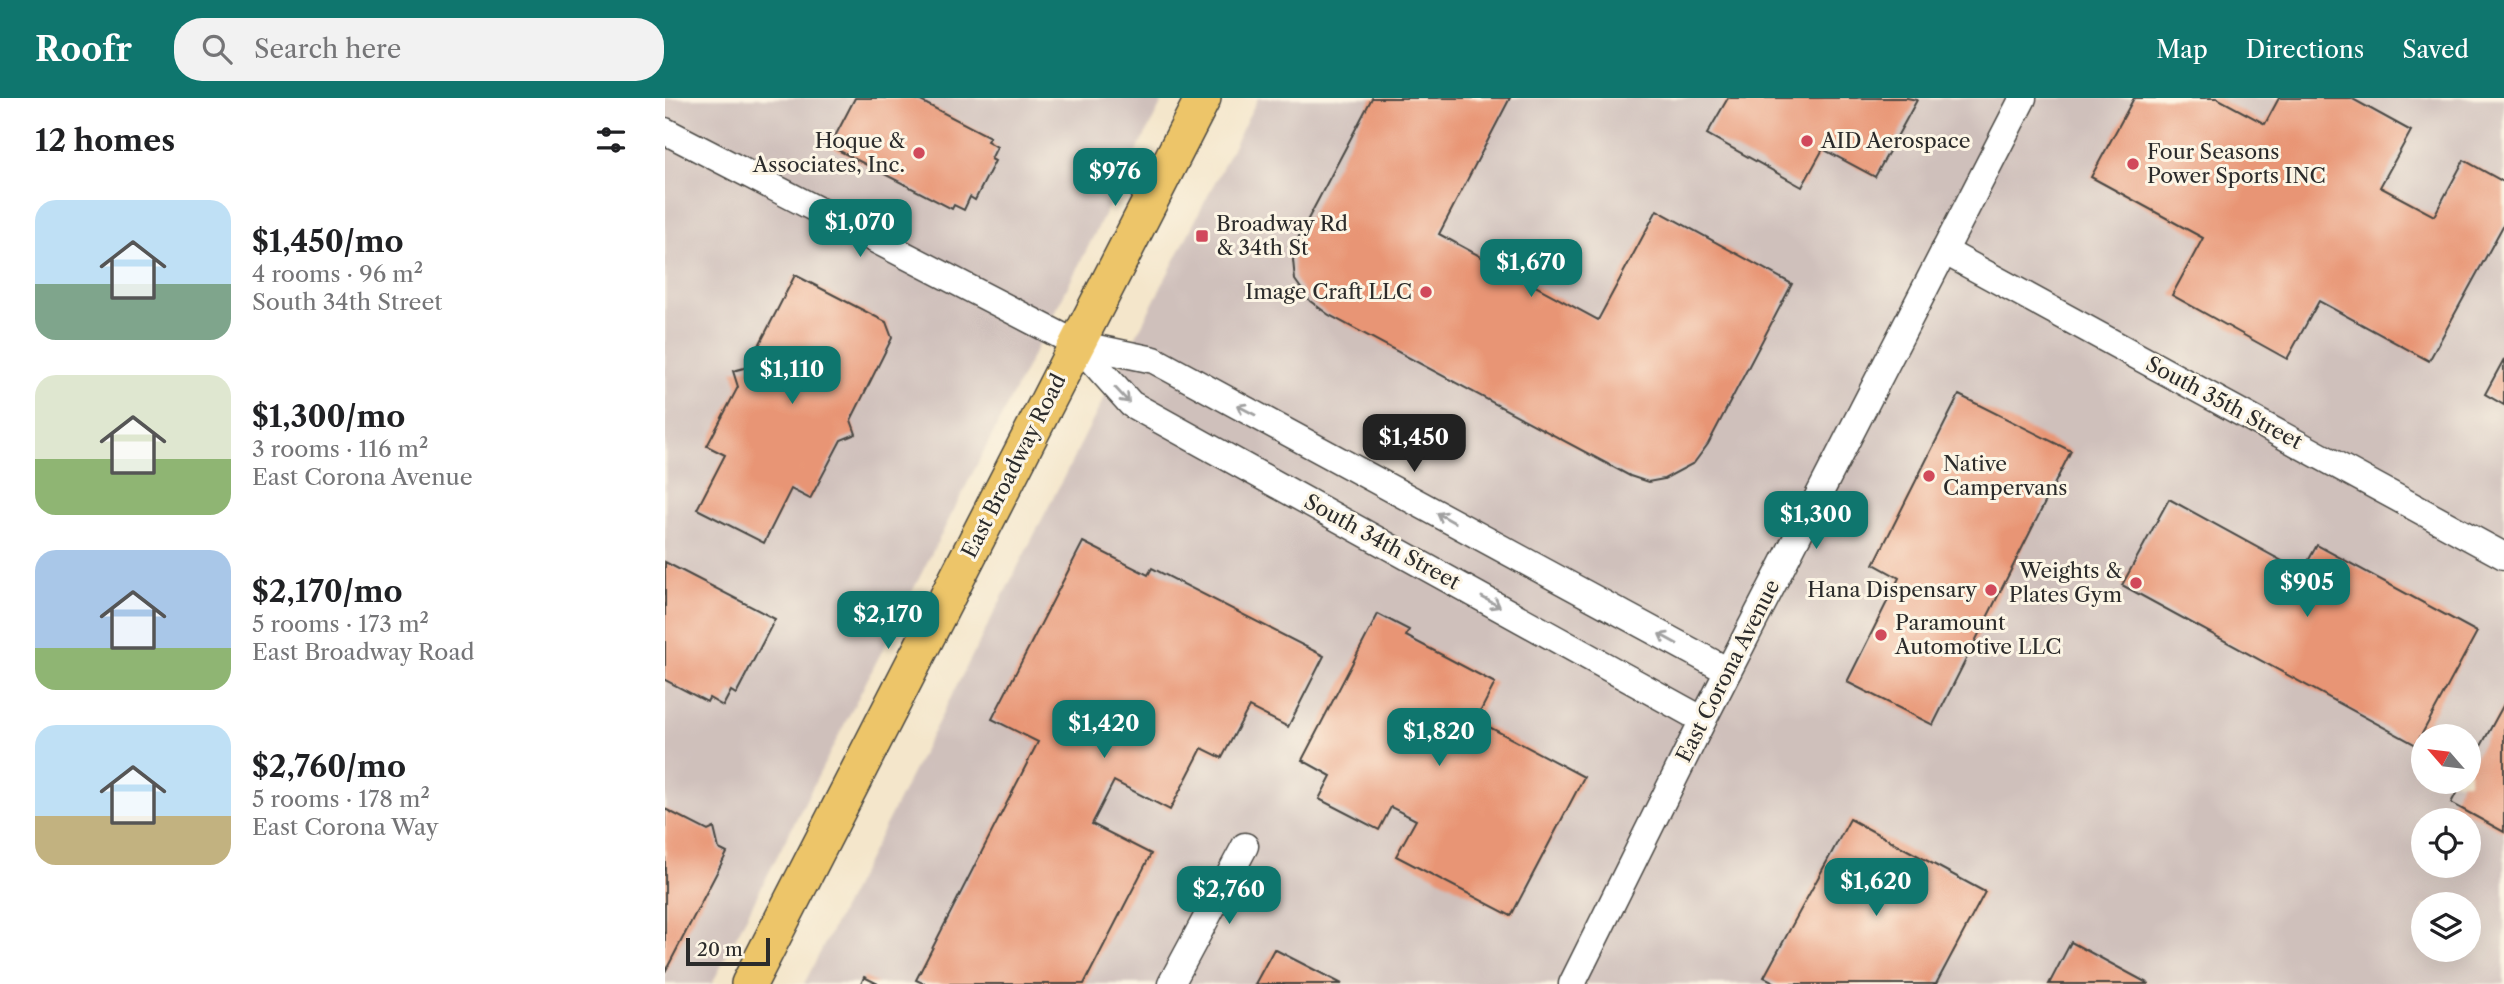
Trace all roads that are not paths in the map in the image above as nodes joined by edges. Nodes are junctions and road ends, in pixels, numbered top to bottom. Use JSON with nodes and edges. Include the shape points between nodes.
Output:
{"nodes":[{"id":1,"x":1203,"y":98,"type":"edge"},
{"id":2,"x":2023,"y":98,"type":"edge"},
{"id":3,"x":665,"y":131,"type":"edge"},
{"id":4,"x":1944,"y":251,"type":"junction"},
{"id":5,"x":1077,"y":344,"type":"junction"},
{"id":6,"x":2504,"y":556,"type":"edge"},
{"id":7,"x":1728,"y":671,"type":"junction"},
{"id":8,"x":1703,"y":720,"type":"junction"},
{"id":9,"x":1245,"y":846,"type":"dead end"},
{"id":10,"x":749,"y":984,"type":"edge"},
{"id":11,"x":1171,"y":984,"type":"edge"},
{"id":12,"x":1571,"y":984,"type":"edge"}],
"edges":[{"from":1,"to":5,"type":"main road","name":"East Broadway Road"},
{"from":2,"to":4,"type":"street","name":"East Corona Avenue"},
{"from":3,"to":5,"type":"street","name":"South 34th Street"},
{"from":4,"to":6,"type":"street","name":"South 35th Street"},
{"from":4,"to":7,"type":"street","name":"East Corona Avenue"},
{"from":7,"to":5,"type":"street","name":"South 34th Street","one_way":true,"via":[[1154,360]]},
{"from":5,"to":8,"type":"street","name":"South 34th Street","one_way":true,"via":[[1131,404]]},
{"from":5,"to":10,"type":"main road","name":"East Broadway Road"},
{"from":7,"to":8,"type":"street","name":"East Corona Avenue"},
{"from":8,"to":12,"type":"street","name":"East Corona Avenue"},
{"from":9,"to":11,"type":"street"}]}
